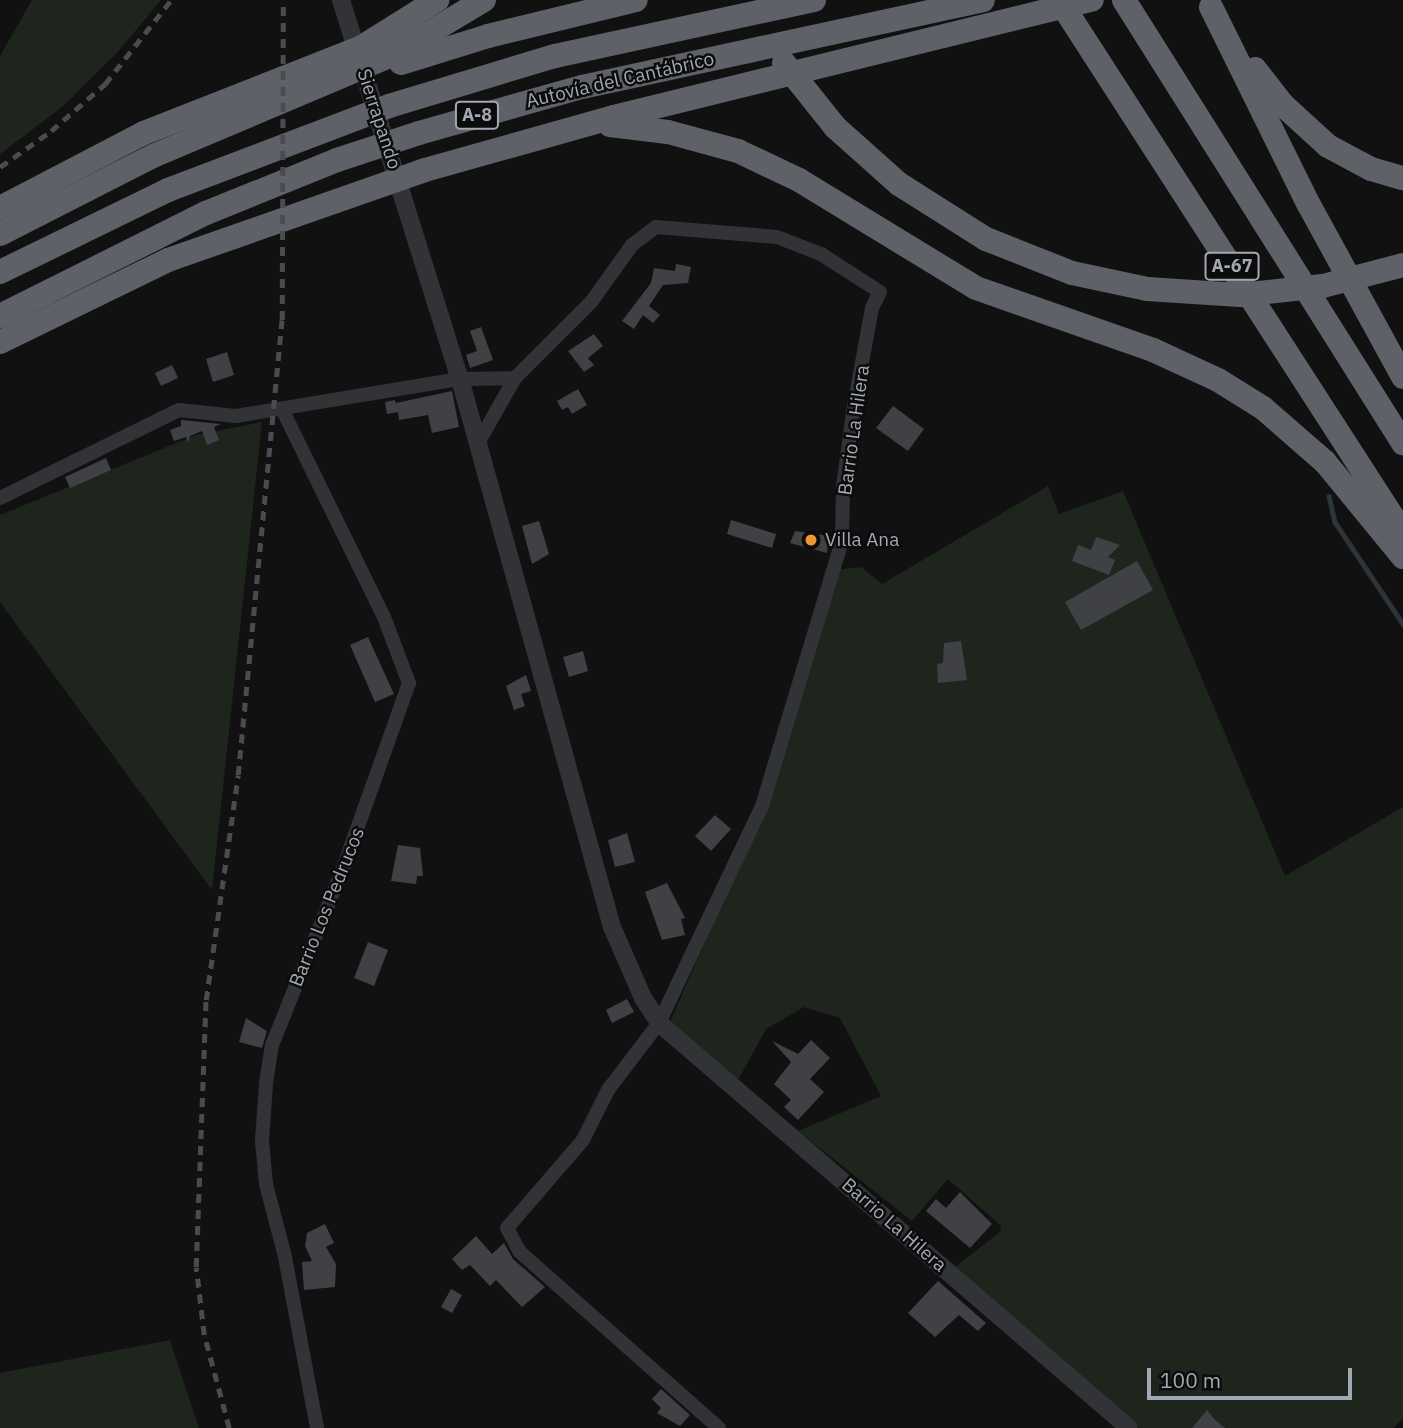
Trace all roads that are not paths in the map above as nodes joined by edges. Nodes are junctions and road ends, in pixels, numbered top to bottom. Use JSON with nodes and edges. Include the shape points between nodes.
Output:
{"nodes":[{"id":1,"x":341,"y":0,"type":"edge"},
{"id":2,"x":437,"y":0,"type":"edge"},
{"id":3,"x":484,"y":0,"type":"edge"},
{"id":4,"x":636,"y":0,"type":"edge"},
{"id":5,"x":746,"y":0,"type":"edge"},
{"id":6,"x":814,"y":0,"type":"edge"},
{"id":7,"x":983,"y":0,"type":"edge"},
{"id":8,"x":1059,"y":0,"type":"edge"},
{"id":9,"x":1092,"y":0,"type":"edge"},
{"id":10,"x":1124,"y":0,"type":"edge"},
{"id":11,"x":1209,"y":3,"type":"edge"},
{"id":12,"x":293,"y":97,"type":"junction"},
{"id":13,"x":540,"y":137,"type":"junction"},
{"id":14,"x":1403,"y":178,"type":"edge"},
{"id":15,"x":0,"y":208,"type":"edge"},
{"id":16,"x":0,"y":234,"type":"edge"},
{"id":17,"x":417,"y":237,"type":"joint"},
{"id":18,"x":1403,"y":265,"type":"edge"},
{"id":19,"x":0,"y":272,"type":"edge"},
{"id":20,"x":0,"y":316,"type":"edge"},
{"id":21,"x":0,"y":342,"type":"edge"},
{"id":22,"x":1403,"y":377,"type":"edge"},
{"id":23,"x":515,"y":378,"type":"junction"},
{"id":24,"x":460,"y":379,"type":"junction"},
{"id":25,"x":283,"y":411,"type":"junction"},
{"id":26,"x":1403,"y":443,"type":"edge"},
{"id":27,"x":477,"y":445,"type":"junction"},
{"id":28,"x":0,"y":498,"type":"edge"},
{"id":29,"x":1403,"y":533,"type":"edge"},
{"id":30,"x":1403,"y":557,"type":"edge"},
{"id":31,"x":659,"y":1023,"type":"junction"},
{"id":32,"x":717,"y":1426,"type":"edge"},
{"id":33,"x":317,"y":1428,"type":"edge"},
{"id":34,"x":1129,"y":1428,"type":"edge"}],
"edges":[{"from":1,"to":17,"type":"street","name":"Sierrapando"},
{"from":2,"to":15,"type":"highway","via":[[362,47],[144,132]]},
{"from":3,"to":12,"type":"highway","via":[[394,54]]},
{"from":4,"to":12,"type":"highway","via":[[488,36]]},
{"from":5,"to":18,"type":"highway","via":[[780,58],[823,113],[880,169],[965,228],[1072,274],[1147,289],[1211,295],[1271,293],[1342,282]]},
{"from":6,"to":19,"type":"highway","name":"Autovía del Cantábrico","number":"A-8","via":[[555,56],[378,109],[144,200]]},
{"from":7,"to":20,"type":"highway","name":"Autovía del Cantábrico","number":"A-8","via":[[582,88],[419,133],[206,213]]},
{"from":8,"to":29,"type":"highway","number":"A-67"},
{"from":9,"to":13,"type":"highway"},
{"from":10,"to":26,"type":"highway","number":"A-67"},
{"from":11,"to":14,"type":"highway","via":[[1270,90],[1305,126],[1354,162]]},
{"from":11,"to":22,"type":"highway","via":[[1309,205]]},
{"from":12,"to":16,"type":"highway","via":[[153,156]]},
{"from":13,"to":21,"type":"highway","via":[[308,208],[168,260]]},
{"from":13,"to":30,"type":"highway","via":[[588,127],[635,126],[727,147],[799,180],[976,288],[1192,367],[1264,408],[1297,436],[1353,492]]},
{"from":17,"to":24,"type":"street","name":"Barrio La Hilera"},
{"from":23,"to":24,"type":"street"},
{"from":23,"to":27,"type":"street","name":"Barrio La Hilera"},
{"from":23,"to":31,"type":"street","name":"Barrio La Hilera","via":[[592,301],[632,245],[656,227],[777,237],[821,254],[880,292],[853,412],[843,487],[842,541],[778,757],[762,806]]},
{"from":24,"to":25,"type":"street"},
{"from":24,"to":27,"type":"street","name":"Barrio La Hilera"},
{"from":25,"to":28,"type":"street","via":[[223,416],[179,410]]},
{"from":25,"to":33,"type":"street","name":"Barrio Los Pedrucos","via":[[384,617],[409,683],[358,830],[272,1045],[266,1084],[262,1141],[266,1184],[285,1257]]},
{"from":27,"to":31,"type":"street","name":"Barrio La Hilera","via":[[612,927],[628,970]]},
{"from":31,"to":32,"type":"street","name":"Barrio La Hilera","via":[[608,1090],[583,1140],[507,1228],[520,1252]]},
{"from":31,"to":34,"type":"street","name":"Barrio La Hilera"}]}
